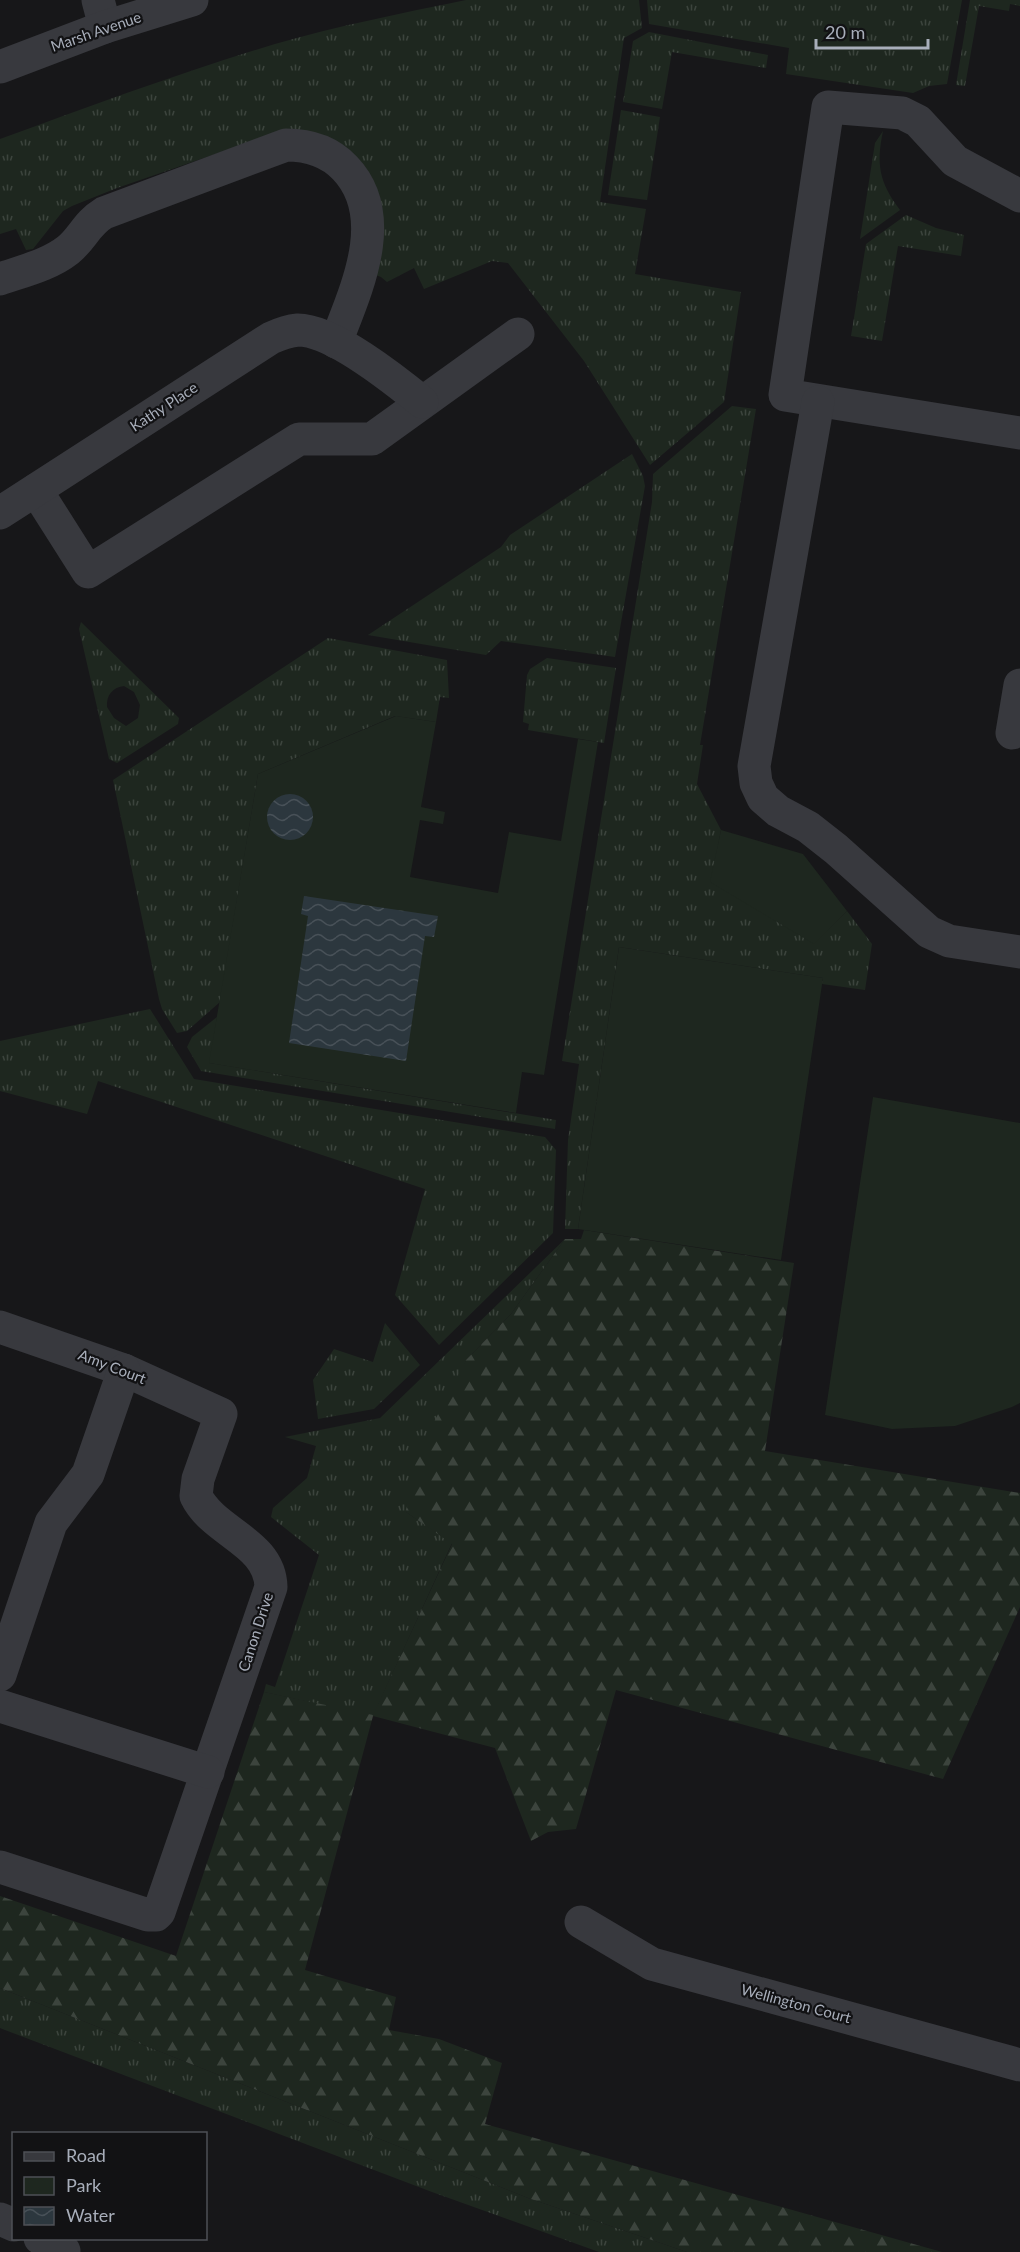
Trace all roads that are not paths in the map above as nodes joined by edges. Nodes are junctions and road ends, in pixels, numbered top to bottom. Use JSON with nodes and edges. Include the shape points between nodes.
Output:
{"nodes":[{"id":1,"x":192,"y":0,"type":"edge"},
{"id":2,"x":101,"y":14,"type":"edge"},
{"id":3,"x":0,"y":67,"type":"edge"},
{"id":4,"x":1020,"y":196,"type":"edge"},
{"id":5,"x":0,"y":279,"type":"edge"},
{"id":6,"x":518,"y":334,"type":"dead end"},
{"id":7,"x":336,"y":342,"type":"junction"},
{"id":8,"x":423,"y":402,"type":"junction"},
{"id":9,"x":818,"y":402,"type":"junction"},
{"id":10,"x":1020,"y":433,"type":"edge"},
{"id":11,"x":36,"y":490,"type":"junction"},
{"id":12,"x":0,"y":513,"type":"edge"},
{"id":13,"x":1020,"y":684,"type":"edge"},
{"id":14,"x":1012,"y":733,"type":"dead end"},
{"id":15,"x":1020,"y":952,"type":"edge"},
{"id":16,"x":0,"y":1327,"type":"edge"},
{"id":17,"x":124,"y":1370,"type":"junction"},
{"id":18,"x":221,"y":1414,"type":"joint"},
{"id":19,"x":0,"y":1675,"type":"edge"},
{"id":20,"x":0,"y":1706,"type":"edge"},
{"id":21,"x":208,"y":1772,"type":"junction"},
{"id":22,"x":0,"y":1867,"type":"edge"},
{"id":23,"x":581,"y":1922,"type":"dead end"},
{"id":24,"x":1020,"y":2065,"type":"edge"}],
"edges":[{"from":1,"to":2,"type":"street","name":"Marsh Avenue"},
{"from":2,"to":3,"type":"street","name":"Marsh Avenue"},
{"from":4,"to":9,"type":"street","via":[[956,161],[918,121],[902,113],[828,106],[785,395]]},
{"from":5,"to":7,"type":"street","via":[[57,258],[71,248],[92,220],[104,213],[286,145],[301,145],[330,155],[354,178],[364,199],[367,216],[361,277]]},
{"from":6,"to":8,"type":"street"},
{"from":7,"to":8,"type":"street","name":"Kathy Place"},
{"from":7,"to":11,"type":"street","name":"Kathy Place","via":[[319,333],[299,330],[271,338]]},
{"from":8,"to":11,"type":"street","via":[[372,439],[299,439],[88,572]]},
{"from":9,"to":10,"type":"street"},
{"from":9,"to":15,"type":"street","via":[[754,766],[756,783],[763,798],[778,811],[808,827],[836,849],[929,932],[949,941]]},
{"from":11,"to":12,"type":"street","name":"Kathy Place"},
{"from":13,"to":14,"type":"street"},
{"from":16,"to":17,"type":"street","name":"Amy Court"},
{"from":17,"to":18,"type":"street","name":"Amy Court"},
{"from":17,"to":19,"type":"street","via":[[88,1474],[51,1523]]},
{"from":18,"to":21,"type":"street","name":"Canon Drive","via":[[198,1479],[196,1496],[205,1510],[266,1563],[271,1587]]},
{"from":20,"to":21,"type":"street"},
{"from":21,"to":22,"type":"street","name":"Canon Drive","via":[[156,1915]]},
{"from":23,"to":24,"type":"street","name":"Wellington Court","via":[[652,1964]]}]}
